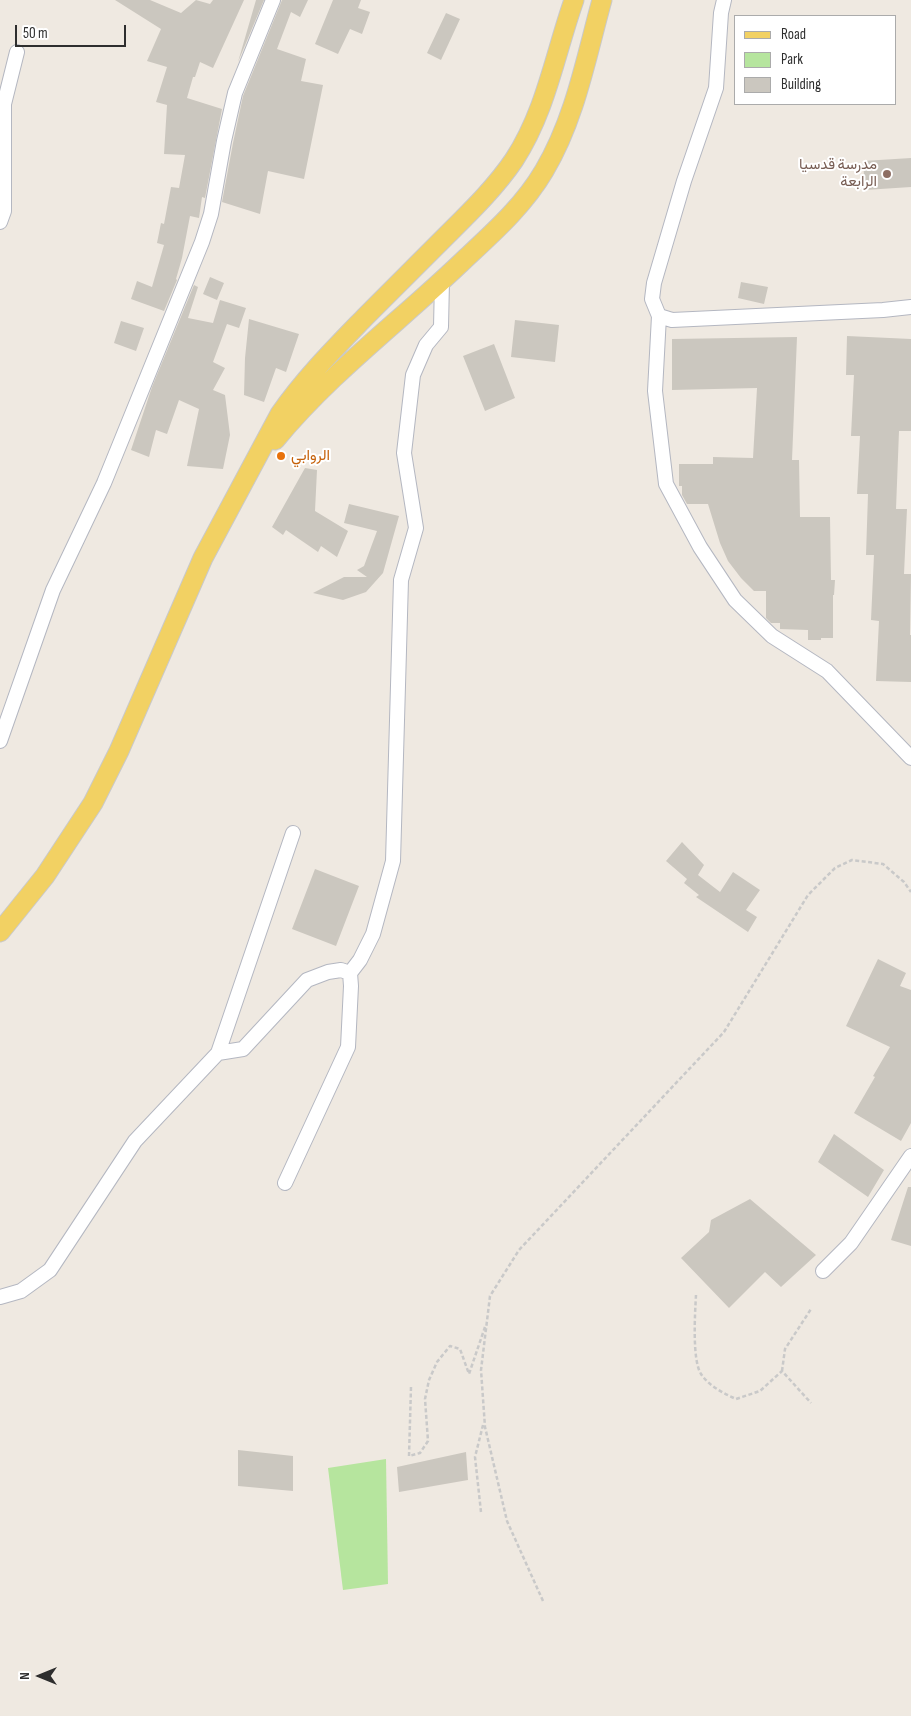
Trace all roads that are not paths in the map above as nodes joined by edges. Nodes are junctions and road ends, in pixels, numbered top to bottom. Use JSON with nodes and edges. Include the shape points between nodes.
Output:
{"nodes":[{"id":1,"x":272,"y":0,"type":"edge"},
{"id":2,"x":574,"y":0,"type":"edge"},
{"id":3,"x":602,"y":0,"type":"edge"},
{"id":4,"x":724,"y":0,"type":"edge"},
{"id":5,"x":17,"y":52,"type":"dead end"},
{"id":6,"x":0,"y":222,"type":"edge"},
{"id":7,"x":442,"y":281,"type":"junction"},
{"id":8,"x":911,"y":306,"type":"edge"},
{"id":9,"x":659,"y":316,"type":"junction"},
{"id":10,"x":255,"y":464,"type":"junction"},
{"id":11,"x":0,"y":741,"type":"edge"},
{"id":12,"x":911,"y":758,"type":"edge"},
{"id":13,"x":293,"y":833,"type":"dead end"},
{"id":14,"x":0,"y":932,"type":"edge"},
{"id":15,"x":350,"y":973,"type":"junction"},
{"id":16,"x":218,"y":1053,"type":"junction"},
{"id":17,"x":909,"y":1163,"type":"edge"},
{"id":18,"x":285,"y":1183,"type":"dead end"},
{"id":19,"x":823,"y":1271,"type":"dead end"},
{"id":20,"x":0,"y":1298,"type":"edge"}],
"edges":[{"from":1,"to":11,"type":"street","via":[[235,92],[211,214],[202,242],[104,483],[53,590]]},
{"from":2,"to":10,"type":"main road","via":[[543,102],[514,159],[483,198],[320,364],[280,414]]},
{"from":3,"to":7,"type":"main road","via":[[570,114],[544,171],[508,219]]},
{"from":4,"to":9,"type":"street","via":[[716,88],[654,283],[652,299]]},
{"from":5,"to":6,"type":"street","via":[[4,104],[4,211]]},
{"from":7,"to":10,"type":"main road","via":[[324,387]]},
{"from":7,"to":15,"type":"street","via":[[440,327],[426,345],[413,375],[404,453],[416,528],[401,580],[393,861],[373,934]]},
{"from":8,"to":9,"type":"street","via":[[672,320]]},
{"from":9,"to":12,"type":"street","via":[[655,390],[666,484],[700,547],[735,600],[772,636],[828,671]]},
{"from":10,"to":14,"type":"main road","via":[[203,558],[93,803],[45,876]]},
{"from":13,"to":16,"type":"street"},
{"from":15,"to":16,"type":"street","via":[[341,970],[328,972],[307,980],[243,1049]]},
{"from":15,"to":18,"type":"street","via":[[348,1047]]},
{"from":16,"to":20,"type":"street","via":[[135,1141],[50,1270],[21,1291]]},
{"from":17,"to":19,"type":"street","via":[[851,1243]]}]}
